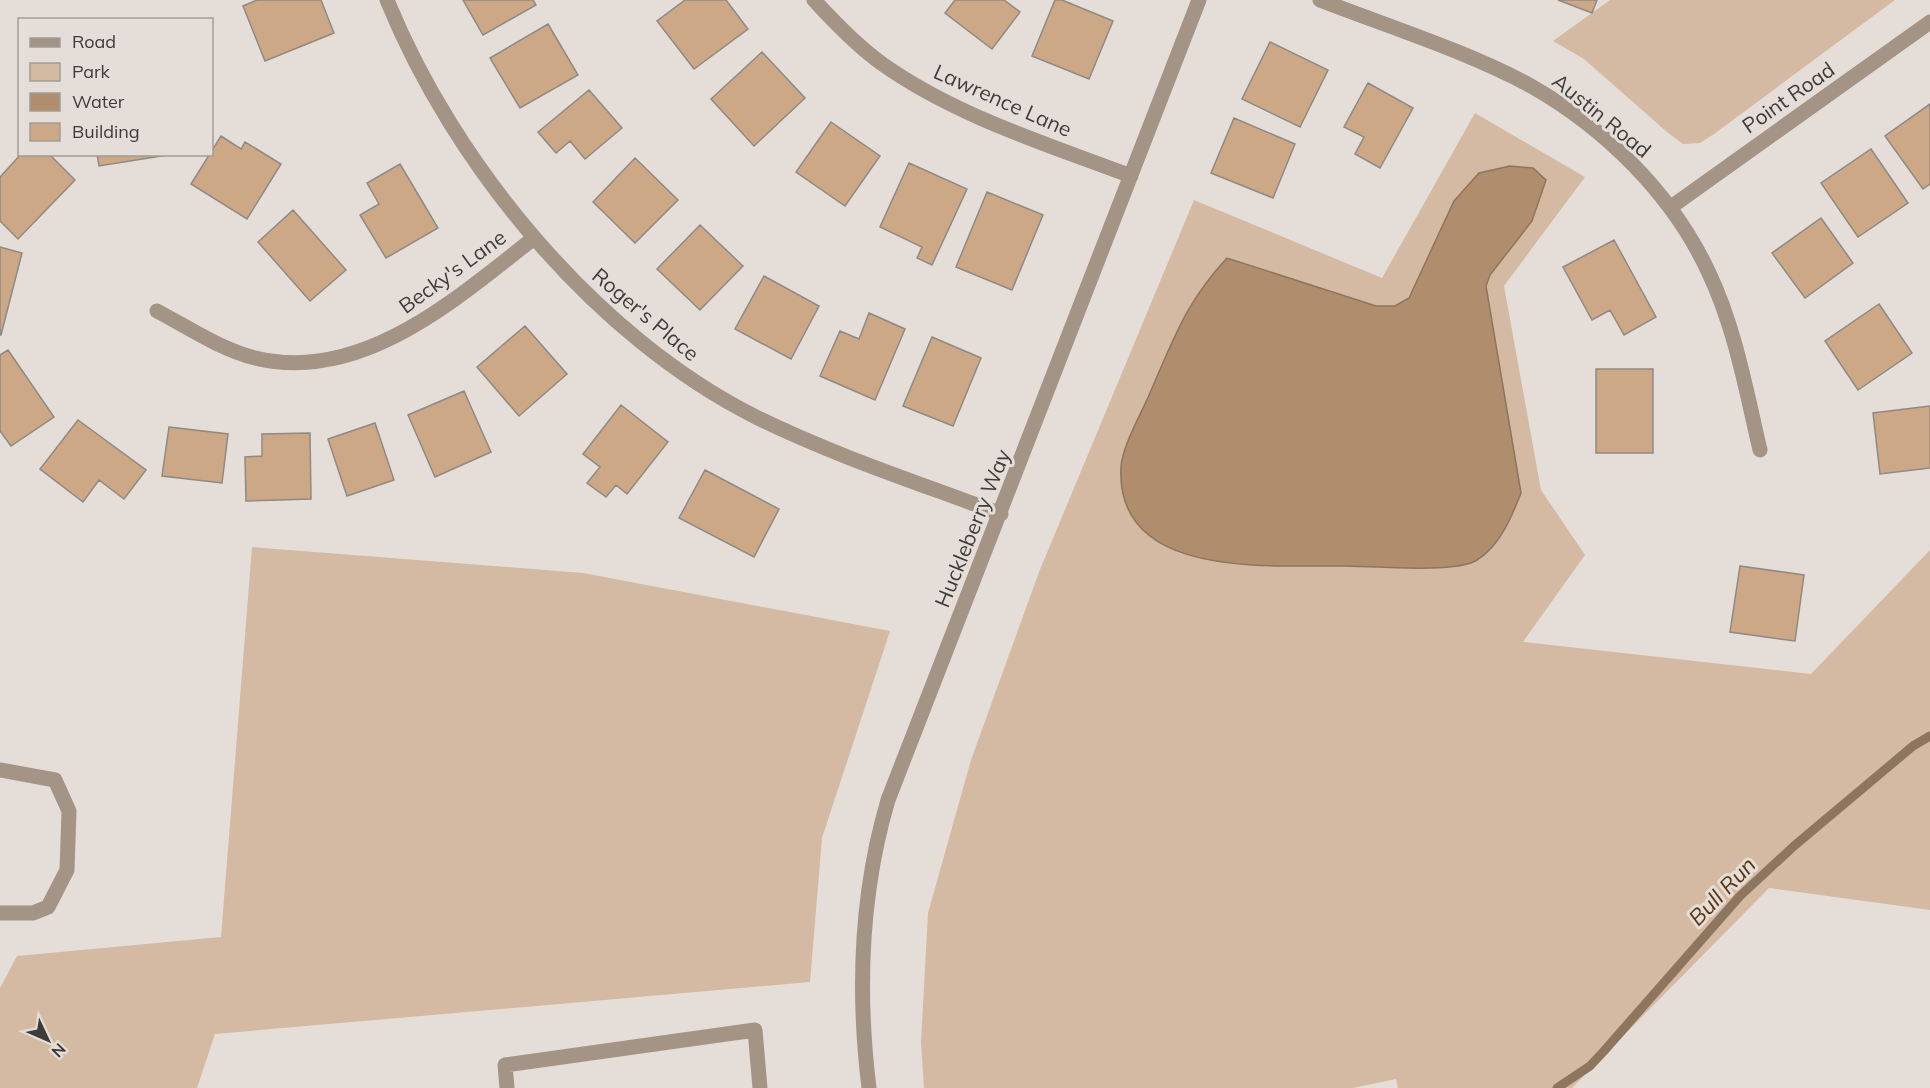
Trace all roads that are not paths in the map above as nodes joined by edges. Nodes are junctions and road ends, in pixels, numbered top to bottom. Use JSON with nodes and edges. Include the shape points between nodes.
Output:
{"nodes":[{"id":1,"x":387,"y":0,"type":"edge"},
{"id":2,"x":814,"y":0,"type":"edge"},
{"id":3,"x":1200,"y":0,"type":"edge"},
{"id":4,"x":1320,"y":0,"type":"edge"},
{"id":5,"x":1930,"y":22,"type":"edge"},
{"id":6,"x":1131,"y":176,"type":"junction"},
{"id":7,"x":1671,"y":207,"type":"junction"},
{"id":8,"x":534,"y":238,"type":"junction"},
{"id":9,"x":157,"y":310,"type":"dead end"},
{"id":10,"x":1760,"y":450,"type":"dead end"},
{"id":11,"x":1001,"y":514,"type":"junction"},
{"id":12,"x":0,"y":770,"type":"edge"},
{"id":13,"x":0,"y":912,"type":"edge"},
{"id":14,"x":507,"y":1088,"type":"edge"},
{"id":15,"x":760,"y":1088,"type":"edge"},
{"id":16,"x":869,"y":1088,"type":"edge"}],
"edges":[{"from":1,"to":8,"type":"street","name":"Roger's Place","via":[[445,114]]},
{"from":2,"to":6,"type":"street","name":"Lawrence Lane","via":[[881,63],[948,103]]},
{"from":3,"to":6,"type":"street","name":"Huckleberry Way"},
{"from":4,"to":7,"type":"street","name":"Austin Road","via":[[1532,87],[1613,147]]},
{"from":5,"to":7,"type":"street","name":"Point Road"},
{"from":6,"to":11,"type":"street","name":"Huckleberry Way"},
{"from":7,"to":10,"type":"street","name":"Austin Road","via":[[1709,272],[1723,310]]},
{"from":8,"to":9,"type":"street","name":"Becky's Lane","via":[[423,322],[400,334],[322,360],[286,363],[255,358],[216,344]]},
{"from":8,"to":11,"type":"street","name":"Roger's Place","via":[[623,327],[722,398],[802,439]]},
{"from":11,"to":16,"type":"street","name":"Huckleberry Way","via":[[902,761],[877,839],[861,951],[862,1025]]},
{"from":12,"to":13,"type":"street","via":[[55,780],[69,811],[67,870],[48,907],[33,913]]},
{"from":14,"to":15,"type":"street","via":[[505,1065],[755,1030]]}]}
